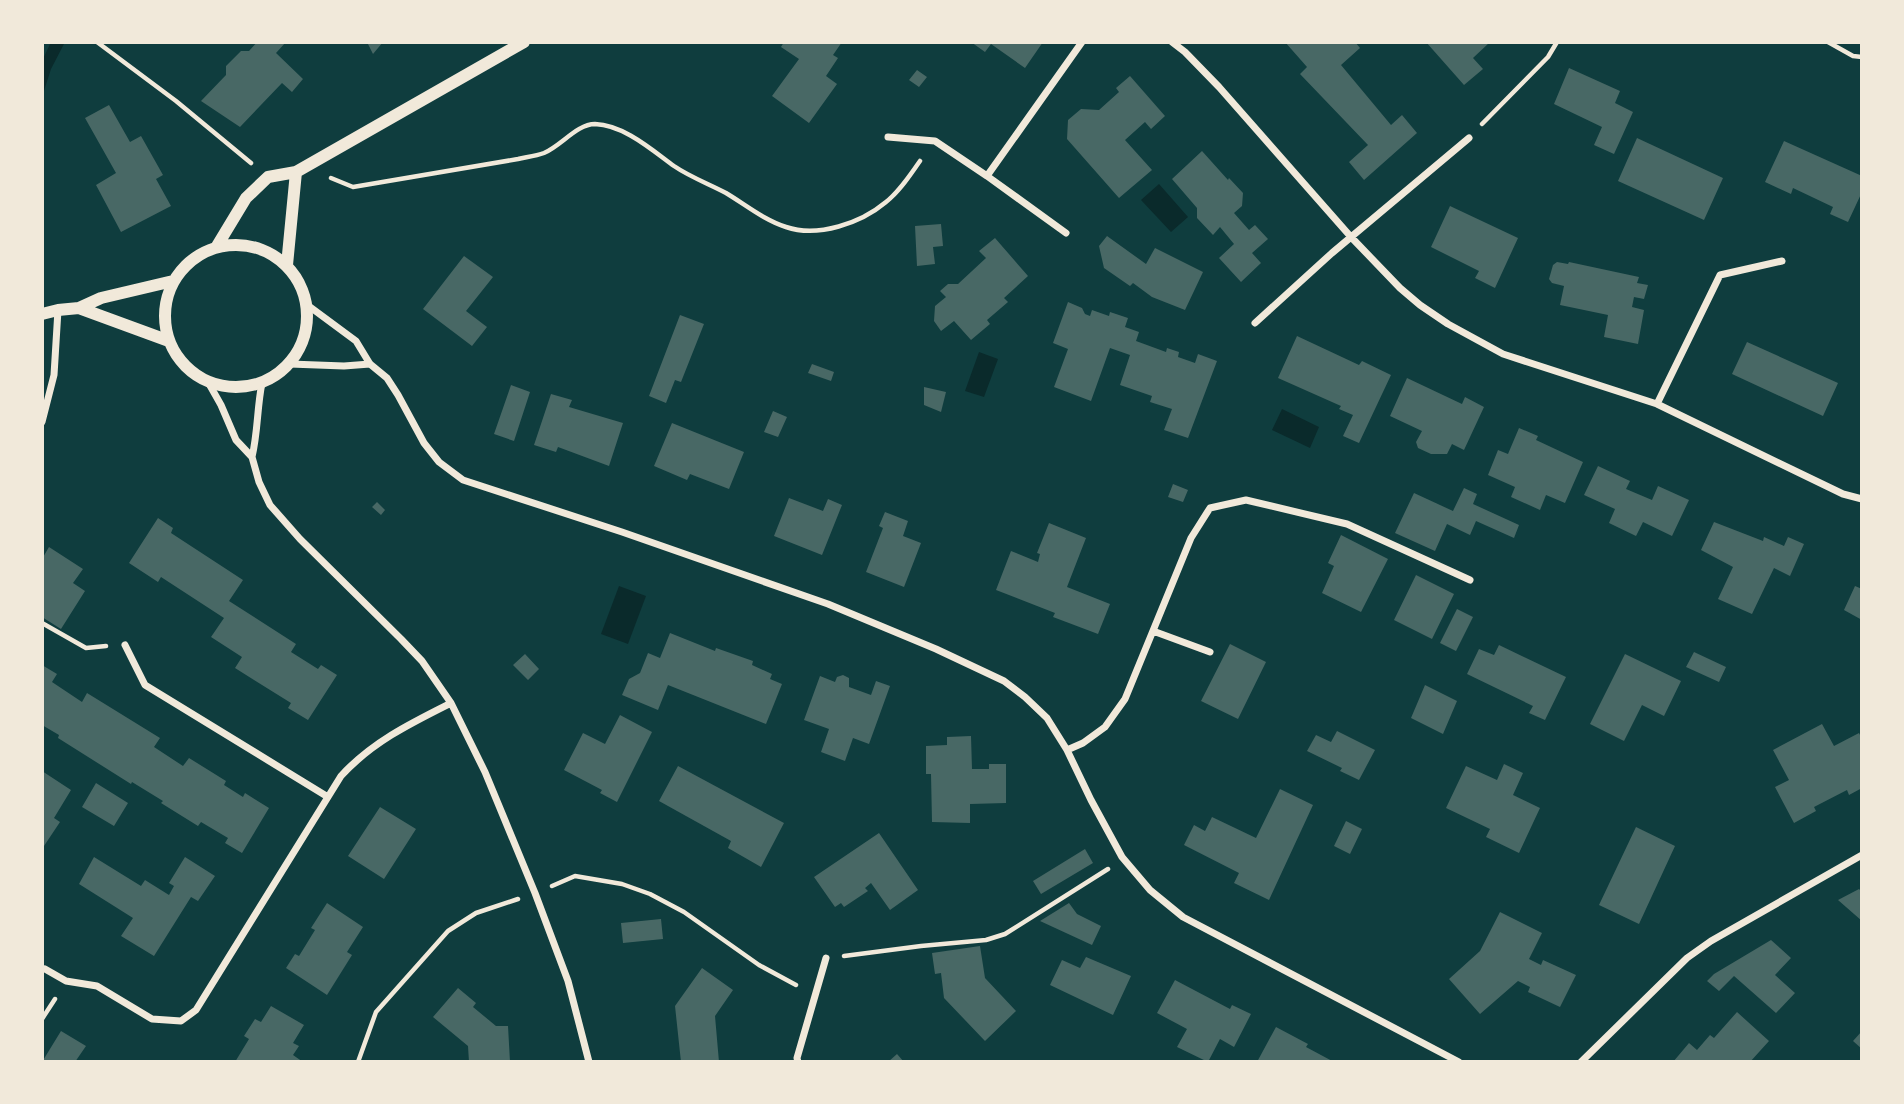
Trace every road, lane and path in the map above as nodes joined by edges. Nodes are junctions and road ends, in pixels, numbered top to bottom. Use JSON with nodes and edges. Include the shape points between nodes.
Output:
{"nodes":[{"id":1,"x":97,"y":42,"type":"edge"},
{"id":2,"x":524,"y":42,"type":"edge"},
{"id":3,"x":1082,"y":42,"type":"edge"},
{"id":4,"x":1172,"y":42,"type":"edge"},
{"id":5,"x":1557,"y":42,"type":"edge"},
{"id":6,"x":1828,"y":42,"type":"edge"},
{"id":7,"x":1862,"y":57,"type":"edge"},
{"id":8,"x":888,"y":137,"type":"dead end"},
{"id":9,"x":1469,"y":138,"type":"joint"},
{"id":10,"x":935,"y":141,"type":"junction"},
{"id":11,"x":296,"y":172,"type":"junction"},
{"id":12,"x":987,"y":176,"type":"junction"},
{"id":13,"x":268,"y":177,"type":"junction"},
{"id":14,"x":1066,"y":233,"type":"dead end"},
{"id":15,"x":1351,"y":237,"type":"junction"},
{"id":16,"x":217,"y":246,"type":"junction"},
{"id":17,"x":1782,"y":261,"type":"dead end"},
{"id":18,"x":287,"y":265,"type":"junction"},
{"id":19,"x":173,"y":281,"type":"junction"},
{"id":20,"x":306,"y":304,"type":"junction"},
{"id":21,"x":79,"y":308,"type":"junction"},
{"id":22,"x":58,"y":310,"type":"junction"},
{"id":23,"x":42,"y":314,"type":"edge"},
{"id":24,"x":1255,"y":323,"type":"dead end"},
{"id":25,"x":169,"y":341,"type":"junction"},
{"id":26,"x":290,"y":364,"type":"junction"},
{"id":27,"x":370,"y":365,"type":"junction"},
{"id":28,"x":208,"y":382,"type":"junction"},
{"id":29,"x":261,"y":383,"type":"junction"},
{"id":30,"x":1657,"y":404,"type":"junction"},
{"id":31,"x":42,"y":422,"type":"edge"},
{"id":32,"x":251,"y":457,"type":"junction"},
{"id":33,"x":1862,"y":499,"type":"edge"},
{"id":34,"x":1470,"y":580,"type":"dead end"},
{"id":35,"x":42,"y":623,"type":"edge"},
{"id":36,"x":1153,"y":631,"type":"junction"},
{"id":37,"x":125,"y":645,"type":"joint"},
{"id":38,"x":1210,"y":652,"type":"dead end"},
{"id":39,"x":451,"y":703,"type":"junction"},
{"id":40,"x":1068,"y":750,"type":"junction"},
{"id":41,"x":328,"y":797,"type":"junction"},
{"id":42,"x":1862,"y":855,"type":"edge"},
{"id":43,"x":1124,"y":860,"type":"junction"},
{"id":44,"x":826,"y":958,"type":"joint"},
{"id":45,"x":45,"y":970,"type":"dead end"},
{"id":46,"x":589,"y":1062,"type":"edge"},
{"id":47,"x":798,"y":1062,"type":"edge"},
{"id":48,"x":1459,"y":1062,"type":"edge"},
{"id":49,"x":1581,"y":1062,"type":"edge"}],
"edges":[{"from":1,"to":13,"type":"path"},
{"from":2,"to":11,"type":"street"},
{"from":3,"to":12,"type":"street"},
{"from":4,"to":15,"type":"street","via":[[1219,87]]},
{"from":5,"to":9,"type":"path","via":[[1548,57]]},
{"from":6,"to":7,"type":"path"},
{"from":8,"to":10,"type":"street"},
{"from":9,"to":15,"type":"street"},
{"from":10,"to":11,"type":"path","via":[[886,203],[845,225],[806,231],[769,221],[620,131],[592,124],[544,153],[353,187],[325,174]]},
{"from":10,"to":12,"type":"street"},
{"from":11,"to":13,"type":"street"},
{"from":11,"to":18,"type":"street"},
{"from":12,"to":14,"type":"street"},
{"from":13,"to":16,"type":"street","via":[[246,198]]},
{"from":15,"to":24,"type":"street"},
{"from":15,"to":30,"type":"street","via":[[1420,305],[1471,339],[1549,371]]},
{"from":16,"to":18,"type":"street","via":[[254,246]]},
{"from":16,"to":19,"type":"street","via":[[185,265]]},
{"from":17,"to":30,"type":"street","via":[[1720,275]]},
{"from":18,"to":20,"type":"street","via":[[300,283]]},
{"from":19,"to":21,"type":"street","via":[[101,298]]},
{"from":19,"to":25,"type":"street","via":[[164,321]]},
{"from":20,"to":26,"type":"street","via":[[307,325]]},
{"from":20,"to":27,"type":"street","via":[[356,341]]},
{"from":21,"to":22,"type":"street"},
{"from":21,"to":25,"type":"street"},
{"from":22,"to":23,"type":"street"},
{"from":22,"to":31,"type":"street","via":[[54,374]]},
{"from":25,"to":28,"type":"street","via":[[178,358]]},
{"from":26,"to":27,"type":"street"},
{"from":26,"to":29,"type":"street"},
{"from":27,"to":40,"type":"street","via":[[387,378],[439,462],[463,480],[828,604],[936,649],[1004,681],[1025,697],[1047,718]]},
{"from":28,"to":29,"type":"street","via":[[226,387]]},
{"from":28,"to":32,"type":"street","via":[[236,440]]},
{"from":29,"to":32,"type":"street"},
{"from":30,"to":33,"type":"street"},
{"from":32,"to":39,"type":"street","via":[[278,515],[422,661]]},
{"from":34,"to":36,"type":"street","via":[[1347,524],[1246,500],[1210,509],[1191,538]]},
{"from":35,"to":37,"type":"path","via":[[86,648]]},
{"from":36,"to":38,"type":"street"},
{"from":36,"to":40,"type":"street","via":[[1125,699],[1105,727]]},
{"from":37,"to":41,"type":"street","via":[[145,685]]},
{"from":39,"to":41,"type":"street","via":[[374,745],[341,776]]},
{"from":39,"to":46,"type":"street","via":[[535,893],[568,981]]},
{"from":40,"to":43,"type":"street"},
{"from":41,"to":45,"type":"street","via":[[196,1010],[181,1021],[152,1019],[97,986],[66,981]]},
{"from":42,"to":49,"type":"street","via":[[1687,958]]},
{"from":43,"to":44,"type":"path","via":[[1005,934]]},
{"from":43,"to":48,"type":"street","via":[[1150,890],[1183,917]]},
{"from":44,"to":47,"type":"street"}]}
